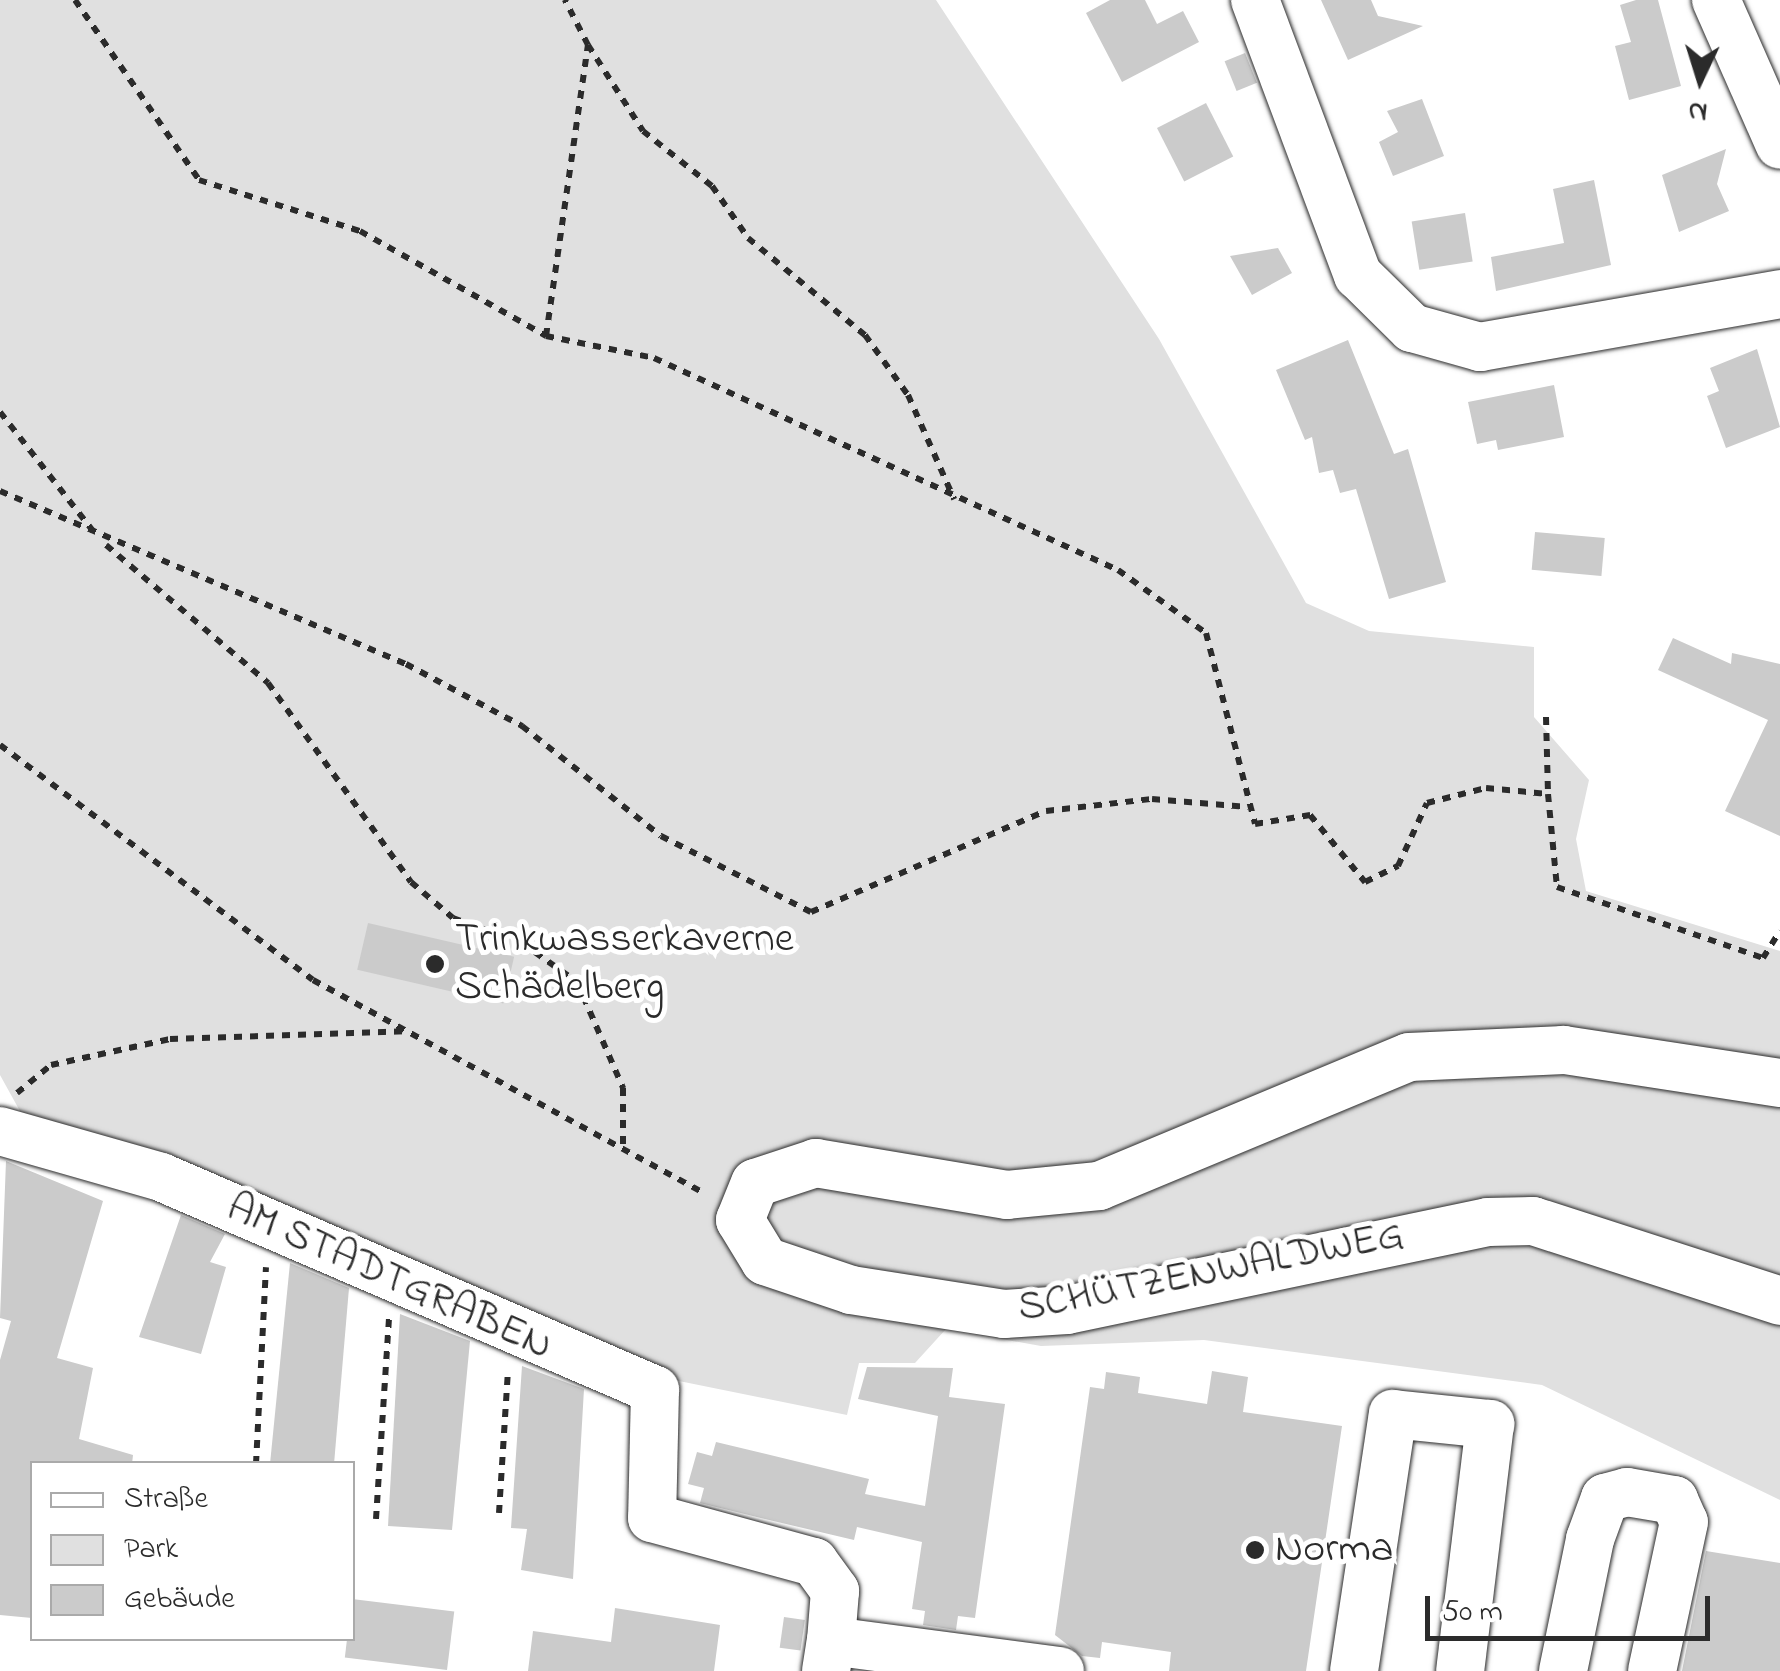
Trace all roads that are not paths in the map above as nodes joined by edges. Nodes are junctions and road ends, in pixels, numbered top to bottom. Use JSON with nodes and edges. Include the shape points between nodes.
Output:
{"nodes":[{"id":1,"x":1255,"y":0,"type":"edge"},
{"id":2,"x":1716,"y":0,"type":"edge"},
{"id":3,"x":1780,"y":145,"type":"edge"},
{"id":4,"x":1780,"y":294,"type":"edge"},
{"id":5,"x":1780,"y":1083,"type":"edge"},
{"id":6,"x":0,"y":1131,"type":"edge"},
{"id":7,"x":1780,"y":1301,"type":"edge"},
{"id":8,"x":828,"y":1656,"type":"edge"},
{"id":9,"x":1060,"y":1671,"type":"edge"},
{"id":10,"x":1354,"y":1671,"type":"edge"},
{"id":11,"x":1460,"y":1671,"type":"edge"},
{"id":12,"x":1563,"y":1671,"type":"edge"},
{"id":13,"x":1652,"y":1671,"type":"edge"}],
"edges":[{"from":1,"to":4,"type":"street","via":[[1358,275],[1412,328],[1480,347]]},
{"from":2,"to":3,"type":"street"},
{"from":5,"to":7,"type":"street","name":"SCHÜTZENWALDWEG","via":[[1564,1050],[1409,1057],[1099,1186],[1007,1195],[816,1162],[755,1182],[740,1220],[765,1262],[851,1290],[1004,1314],[1067,1310],[1488,1222],[1533,1221]]},
{"from":6,"to":8,"type":"street","name":"AM STADTGRABEN","via":[[161,1177],[510,1334],[655,1390],[652,1518],[814,1562],[835,1591]]},
{"from":8,"to":9,"type":"street"},
{"from":10,"to":11,"type":"street","via":[[1393,1414],[1490,1424]]},
{"from":12,"to":13,"type":"street","via":[[1590,1539],[1605,1498],[1628,1492],[1674,1500],[1684,1522]]}]}
